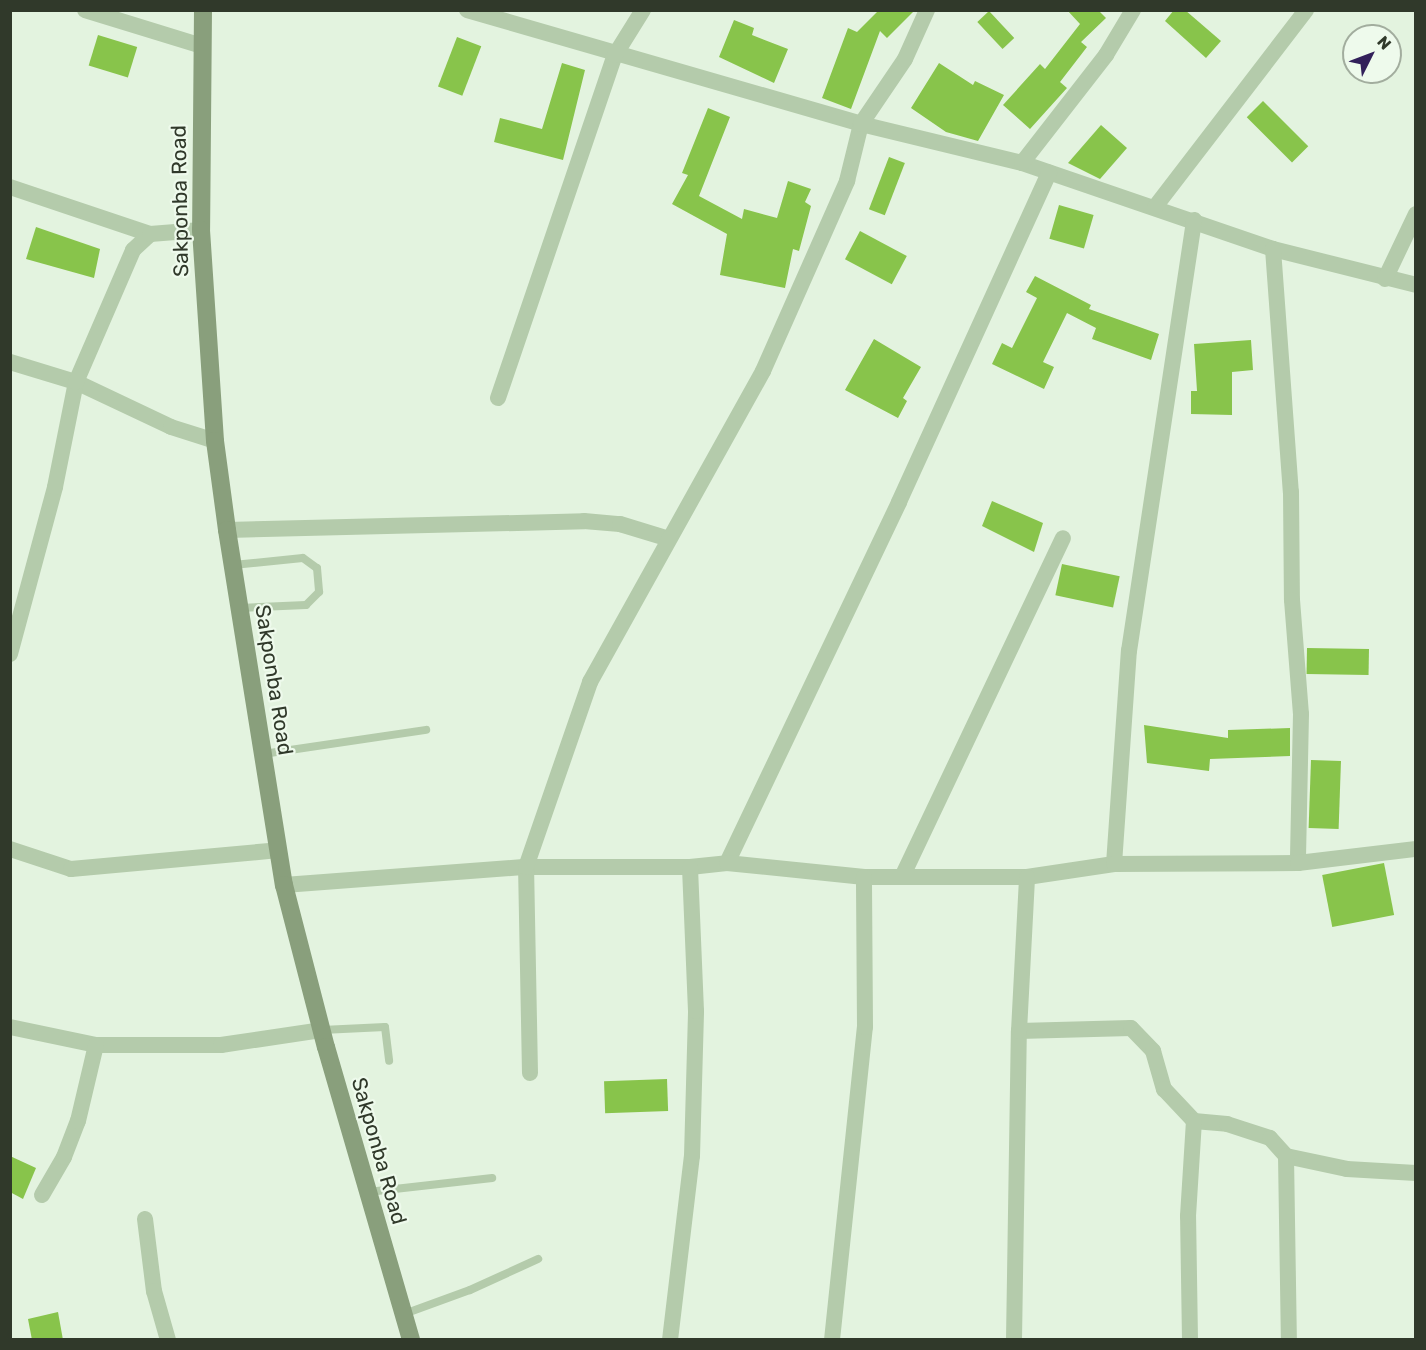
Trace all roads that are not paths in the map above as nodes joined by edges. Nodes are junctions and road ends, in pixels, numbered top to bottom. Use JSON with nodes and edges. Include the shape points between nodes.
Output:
{"nodes":[{"id":1,"x":85,"y":10,"type":"edge"},
{"id":2,"x":203,"y":10,"type":"edge"},
{"id":3,"x":467,"y":10,"type":"edge"},
{"id":4,"x":644,"y":10,"type":"edge"},
{"id":5,"x":927,"y":10,"type":"edge"},
{"id":6,"x":1133,"y":10,"type":"edge"},
{"id":7,"x":1306,"y":10,"type":"edge"},
{"id":8,"x":202,"y":46,"type":"junction"},
{"id":9,"x":615,"y":55,"type":"junction"},
{"id":10,"x":861,"y":124,"type":"junction"},
{"id":11,"x":1022,"y":163,"type":"junction"},
{"id":12,"x":1048,"y":173,"type":"junction"},
{"id":13,"x":10,"y":187,"type":"edge"},
{"id":14,"x":1155,"y":207,"type":"junction"},
{"id":15,"x":1416,"y":214,"type":"edge"},
{"id":16,"x":1194,"y":220,"type":"junction"},
{"id":17,"x":201,"y":230,"type":"junction"},
{"id":18,"x":150,"y":234,"type":"junction"},
{"id":19,"x":1273,"y":249,"type":"junction"},
{"id":20,"x":1385,"y":279,"type":"junction"},
{"id":21,"x":1416,"y":285,"type":"edge"},
{"id":22,"x":10,"y":362,"type":"edge"},
{"id":23,"x":75,"y":382,"type":"junction"},
{"id":24,"x":498,"y":398,"type":"dead end"},
{"id":25,"x":216,"y":441,"type":"junction"},
{"id":26,"x":227,"y":530,"type":"junction"},
{"id":27,"x":1063,"y":538,"type":"dead end"},
{"id":28,"x":669,"y":539,"type":"junction"},
{"id":29,"x":233,"y":565,"type":"junction"},
{"id":30,"x":240,"y":608,"type":"junction"},
{"id":31,"x":10,"y":654,"type":"edge"},
{"id":32,"x":426,"y":730,"type":"dead end"},
{"id":33,"x":263,"y":754,"type":"junction"},
{"id":34,"x":10,"y":849,"type":"edge"},
{"id":35,"x":1416,"y":849,"type":"edge"},
{"id":36,"x":278,"y":850,"type":"junction"},
{"id":37,"x":727,"y":863,"type":"junction"},
{"id":38,"x":1298,"y":863,"type":"junction"},
{"id":39,"x":1114,"y":864,"type":"junction"},
{"id":40,"x":525,"y":867,"type":"junction"},
{"id":41,"x":690,"y":867,"type":"junction"},
{"id":42,"x":864,"y":877,"type":"junction"},
{"id":43,"x":902,"y":877,"type":"junction"},
{"id":44,"x":1027,"y":877,"type":"junction"},
{"id":45,"x":284,"y":885,"type":"junction"},
{"id":46,"x":10,"y":1027,"type":"edge"},
{"id":47,"x":321,"y":1030,"type":"junction"},
{"id":48,"x":1019,"y":1031,"type":"junction"},
{"id":49,"x":96,"y":1045,"type":"junction"},
{"id":50,"x":389,"y":1061,"type":"dead end"},
{"id":51,"x":530,"y":1073,"type":"dead end"},
{"id":52,"x":1194,"y":1122,"type":"junction"},
{"id":53,"x":1286,"y":1156,"type":"junction"},
{"id":54,"x":1416,"y":1173,"type":"edge"},
{"id":55,"x":492,"y":1178,"type":"dead end"},
{"id":56,"x":368,"y":1192,"type":"junction"},
{"id":57,"x":42,"y":1195,"type":"dead end"},
{"id":58,"x":144,"y":1220,"type":"dead end"},
{"id":59,"x":538,"y":1259,"type":"dead end"},
{"id":60,"x":403,"y":1314,"type":"junction"},
{"id":61,"x":168,"y":1340,"type":"edge"},
{"id":62,"x":411,"y":1340,"type":"edge"},
{"id":63,"x":670,"y":1340,"type":"edge"},
{"id":64,"x":832,"y":1340,"type":"edge"},
{"id":65,"x":1014,"y":1340,"type":"edge"},
{"id":66,"x":1190,"y":1340,"type":"edge"},
{"id":67,"x":1289,"y":1340,"type":"edge"}],
"edges":[{"from":1,"to":8,"type":"street"},
{"from":2,"to":8,"type":"main road","name":"Sakponba Road"},
{"from":3,"to":9,"type":"street"},
{"from":4,"to":9,"type":"street"},
{"from":5,"to":10,"type":"street","via":[[905,58]]},
{"from":6,"to":11,"type":"street","via":[[1106,55]]},
{"from":7,"to":14,"type":"street"},
{"from":8,"to":17,"type":"main road","name":"Sakponba Road"},
{"from":9,"to":10,"type":"street"},
{"from":9,"to":24,"type":"street"},
{"from":10,"to":11,"type":"street"},
{"from":10,"to":28,"type":"street","via":[[847,181],[763,371]]},
{"from":11,"to":12,"type":"street"},
{"from":12,"to":14,"type":"street"},
{"from":12,"to":37,"type":"street","via":[[899,502]]},
{"from":13,"to":18,"type":"street"},
{"from":14,"to":16,"type":"street"},
{"from":15,"to":20,"type":"street"},
{"from":16,"to":19,"type":"street"},
{"from":16,"to":39,"type":"street","via":[[1129,651]]},
{"from":17,"to":18,"type":"street"},
{"from":17,"to":25,"type":"main road","name":"Sakponba Road"},
{"from":18,"to":23,"type":"street","via":[[133,250]]},
{"from":19,"to":20,"type":"street"},
{"from":19,"to":38,"type":"street","via":[[1291,492],[1292,600],[1301,714]]},
{"from":20,"to":21,"type":"street"},
{"from":22,"to":23,"type":"street"},
{"from":23,"to":25,"type":"street","via":[[171,427]]},
{"from":23,"to":31,"type":"street","via":[[55,487]]},
{"from":25,"to":26,"type":"main road","name":"Sakponba Road"},
{"from":26,"to":28,"type":"street","via":[[584,521],[620,524]]},
{"from":26,"to":29,"type":"main road","name":"Sakponba Road"},
{"from":27,"to":43,"type":"street"},
{"from":28,"to":40,"type":"street","via":[[590,682]]},
{"from":29,"to":30,"type":"main road","name":"Sakponba Road"},
{"from":29,"to":30,"type":"lane","via":[[303,558],[317,568],[319,592],[306,605]]},
{"from":30,"to":33,"type":"main road","name":"Sakponba Road"},
{"from":32,"to":33,"type":"lane"},
{"from":33,"to":36,"type":"main road","name":"Sakponba Road"},
{"from":34,"to":36,"type":"street","via":[[70,869]]},
{"from":35,"to":38,"type":"street"},
{"from":36,"to":45,"type":"main road","name":"Sakponba Road"},
{"from":37,"to":41,"type":"street"},
{"from":37,"to":42,"type":"street"},
{"from":38,"to":39,"type":"street"},
{"from":39,"to":44,"type":"street"},
{"from":40,"to":41,"type":"street"},
{"from":40,"to":45,"type":"street"},
{"from":40,"to":51,"type":"street"},
{"from":41,"to":63,"type":"street","via":[[696,1011],[692,1156]]},
{"from":42,"to":43,"type":"street"},
{"from":42,"to":64,"type":"street","via":[[866,1027]]},
{"from":43,"to":44,"type":"street"},
{"from":44,"to":48,"type":"street"},
{"from":45,"to":47,"type":"main road","name":"Sakponba Road"},
{"from":46,"to":49,"type":"street"},
{"from":47,"to":49,"type":"street","via":[[222,1045]]},
{"from":47,"to":50,"type":"lane","via":[[385,1027]]},
{"from":47,"to":56,"type":"main road","name":"Sakponba Road"},
{"from":48,"to":52,"type":"street","via":[[1131,1028],[1152,1051],[1164,1089]]},
{"from":48,"to":65,"type":"street"},
{"from":49,"to":57,"type":"street","via":[[78,1121],[64,1157]]},
{"from":52,"to":53,"type":"street","via":[[1227,1124],[1270,1138]]},
{"from":52,"to":66,"type":"street","via":[[1188,1216]]},
{"from":53,"to":54,"type":"street","via":[[1347,1169]]},
{"from":53,"to":67,"type":"street"},
{"from":55,"to":56,"type":"lane"},
{"from":56,"to":60,"type":"main road","name":"Sakponba Road"},
{"from":58,"to":61,"type":"street","via":[[154,1291]]},
{"from":59,"to":60,"type":"lane","via":[[470,1290]]},
{"from":60,"to":62,"type":"main road","name":"Sakponba Road"}]}
